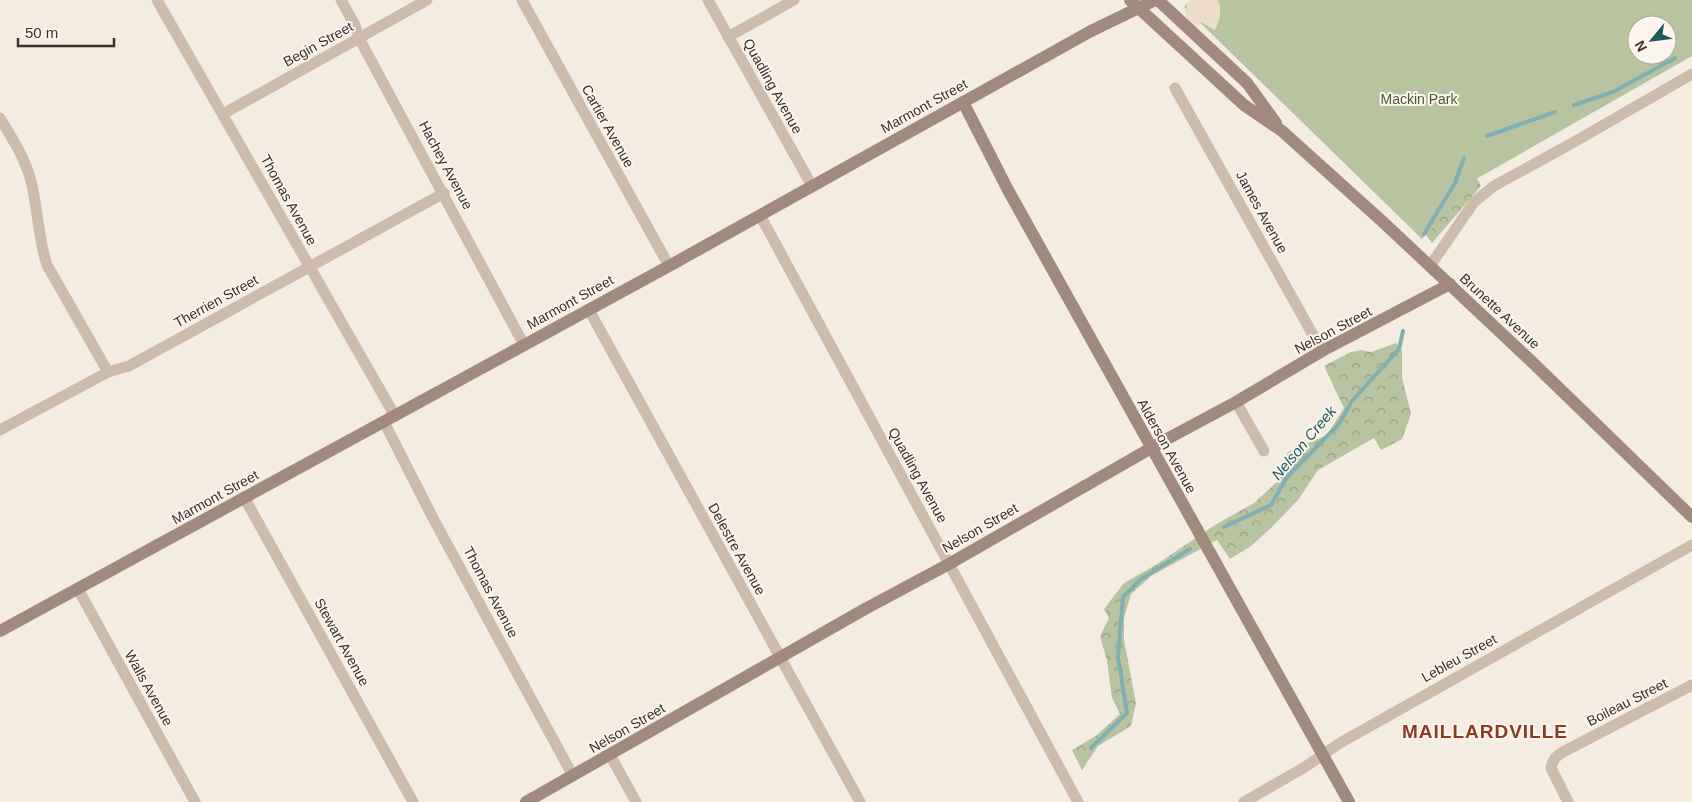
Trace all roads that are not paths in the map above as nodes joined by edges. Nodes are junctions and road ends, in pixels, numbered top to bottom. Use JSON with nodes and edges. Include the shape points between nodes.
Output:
{"nodes":[{"id":1,"x":157,"y":0,"type":"edge"},
{"id":2,"x":341,"y":0,"type":"edge"},
{"id":3,"x":427,"y":0,"type":"edge"},
{"id":4,"x":522,"y":0,"type":"edge"},
{"id":5,"x":708,"y":0,"type":"edge"},
{"id":6,"x":794,"y":0,"type":"edge"},
{"id":7,"x":1156,"y":0,"type":"edge"},
{"id":8,"x":1133,"y":4,"type":"edge"},
{"id":9,"x":728,"y":37,"type":"junction"},
{"id":10,"x":360,"y":38,"type":"junction"},
{"id":11,"x":1692,"y":74,"type":"edge"},
{"id":12,"x":1175,"y":88,"type":"dead end"},
{"id":13,"x":963,"y":102,"type":"junction"},
{"id":14,"x":223,"y":114,"type":"junction"},
{"id":15,"x":0,"y":118,"type":"edge"},
{"id":16,"x":1282,"y":132,"type":"junction"},
{"id":17,"x":812,"y":186,"type":"junction"},
{"id":18,"x":444,"y":193,"type":"junction"},
{"id":19,"x":760,"y":215,"type":"junction"},
{"id":20,"x":669,"y":266,"type":"junction"},
{"id":21,"x":1430,"y":266,"type":"junction"},
{"id":22,"x":309,"y":267,"type":"junction"},
{"id":23,"x":1450,"y":284,"type":"junction"},
{"id":24,"x":589,"y":310,"type":"junction"},
{"id":25,"x":524,"y":345,"type":"junction"},
{"id":26,"x":1322,"y":351,"type":"junction"},
{"id":27,"x":108,"y":372,"type":"junction"},
{"id":28,"x":1236,"y":402,"type":"junction"},
{"id":29,"x":389,"y":419,"type":"junction"},
{"id":30,"x":0,"y":430,"type":"edge"},
{"id":31,"x":1152,"y":448,"type":"junction"},
{"id":32,"x":1264,"y":451,"type":"dead end"},
{"id":33,"x":244,"y":497,"type":"junction"},
{"id":34,"x":1692,"y":517,"type":"edge"},
{"id":35,"x":1692,"y":545,"type":"edge"},
{"id":36,"x":949,"y":564,"type":"junction"},
{"id":37,"x":78,"y":589,"type":"junction"},
{"id":38,"x":0,"y":630,"type":"edge"},
{"id":39,"x":780,"y":657,"type":"junction"},
{"id":40,"x":1692,"y":685,"type":"edge"},
{"id":41,"x":610,"y":755,"type":"junction"},
{"id":42,"x":1323,"y":755,"type":"junction"},
{"id":43,"x":573,"y":776,"type":"junction"},
{"id":44,"x":195,"y":802,"type":"edge"},
{"id":45,"x":413,"y":802,"type":"edge"},
{"id":46,"x":526,"y":802,"type":"edge"},
{"id":47,"x":636,"y":802,"type":"edge"},
{"id":48,"x":860,"y":802,"type":"edge"},
{"id":49,"x":1078,"y":802,"type":"edge"},
{"id":50,"x":1244,"y":802,"type":"edge"},
{"id":51,"x":1349,"y":802,"type":"edge"},
{"id":52,"x":1568,"y":802,"type":"edge"}],
"edges":[{"from":1,"to":14,"type":"street","name":"Thomas Avenue"},
{"from":2,"to":10,"type":"street","name":"Hachey Avenue"},
{"from":3,"to":10,"type":"street","name":"Begin Street"},
{"from":4,"to":20,"type":"street","name":"Cartier Avenue"},
{"from":5,"to":9,"type":"street","name":"Quadling Avenue"},
{"from":6,"to":9,"type":"street"},
{"from":7,"to":8,"type":"main road","name":"Marmont Street"},
{"from":7,"to":16,"type":"main road","name":"Brunette Avenue","via":[[1246,83]]},
{"from":8,"to":13,"type":"main road","name":"Marmont Street"},
{"from":8,"to":16,"type":"main road","name":"Brunette Avenue","via":[[1244,105]]},
{"from":9,"to":17,"type":"street","name":"Quadling Avenue"},
{"from":10,"to":14,"type":"street","name":"Begin Street"},
{"from":10,"to":18,"type":"street","name":"Hachey Avenue"},
{"from":11,"to":21,"type":"street","via":[[1494,186],[1474,202]]},
{"from":12,"to":26,"type":"street","name":"James Avenue"},
{"from":13,"to":17,"type":"main road","name":"Marmont Street"},
{"from":13,"to":31,"type":"main road","name":"Alderson Avenue","via":[[1008,190]]},
{"from":14,"to":22,"type":"street","name":"Thomas Avenue"},
{"from":15,"to":27,"type":"street","via":[[29,175],[47,265]]},
{"from":16,"to":21,"type":"main road","name":"Brunette Avenue"},
{"from":17,"to":19,"type":"main road","name":"Marmont Street"},
{"from":18,"to":22,"type":"street","name":"Therrien Street"},
{"from":18,"to":25,"type":"street","name":"Hachey Avenue"},
{"from":19,"to":20,"type":"main road","name":"Marmont Street"},
{"from":19,"to":36,"type":"street","name":"Quadling Avenue"},
{"from":20,"to":24,"type":"main road","name":"Marmont Street"},
{"from":21,"to":23,"type":"main road","name":"Brunette Avenue"},
{"from":22,"to":27,"type":"street","name":"Therrien Street","via":[[129,366]]},
{"from":22,"to":29,"type":"street","name":"Thomas Avenue"},
{"from":23,"to":26,"type":"main road","name":"Nelson Street"},
{"from":23,"to":34,"type":"main road","name":"Brunette Avenue"},
{"from":24,"to":25,"type":"main road","name":"Marmont Street"},
{"from":24,"to":39,"type":"street","name":"Delestre Avenue"},
{"from":25,"to":29,"type":"main road","name":"Marmont Street"},
{"from":26,"to":28,"type":"main road","name":"Nelson Street"},
{"from":27,"to":30,"type":"street","name":"Therrien Street"},
{"from":28,"to":31,"type":"main road","name":"Nelson Street"},
{"from":28,"to":32,"type":"street"},
{"from":29,"to":33,"type":"main road","name":"Marmont Street"},
{"from":29,"to":43,"type":"street","name":"Thomas Avenue","via":[[434,520]]},
{"from":31,"to":36,"type":"main road","name":"Nelson Street"},
{"from":31,"to":42,"type":"main road","name":"Alderson Avenue"},
{"from":33,"to":37,"type":"main road","name":"Marmont Street"},
{"from":33,"to":45,"type":"street","name":"Stewart Avenue"},
{"from":35,"to":42,"type":"street","name":"Lebleu Street"},
{"from":36,"to":39,"type":"main road","name":"Nelson Street"},
{"from":36,"to":49,"type":"street","name":"Quadling Avenue"},
{"from":37,"to":38,"type":"main road","name":"Marmont Street"},
{"from":37,"to":44,"type":"street","name":"Walls Avenue"},
{"from":39,"to":41,"type":"main road","name":"Nelson Street"},
{"from":39,"to":48,"type":"street","name":"Delestre Avenue"},
{"from":40,"to":52,"type":"street","name":"Boileau Street","via":[[1561,753],[1552,762],[1553,774]]},
{"from":41,"to":43,"type":"main road","name":"Nelson Street"},
{"from":41,"to":47,"type":"street"},
{"from":42,"to":50,"type":"street","name":"Lebleu Street"},
{"from":42,"to":51,"type":"main road","name":"Alderson Avenue"},
{"from":43,"to":46,"type":"main road","name":"Nelson Street"}]}
